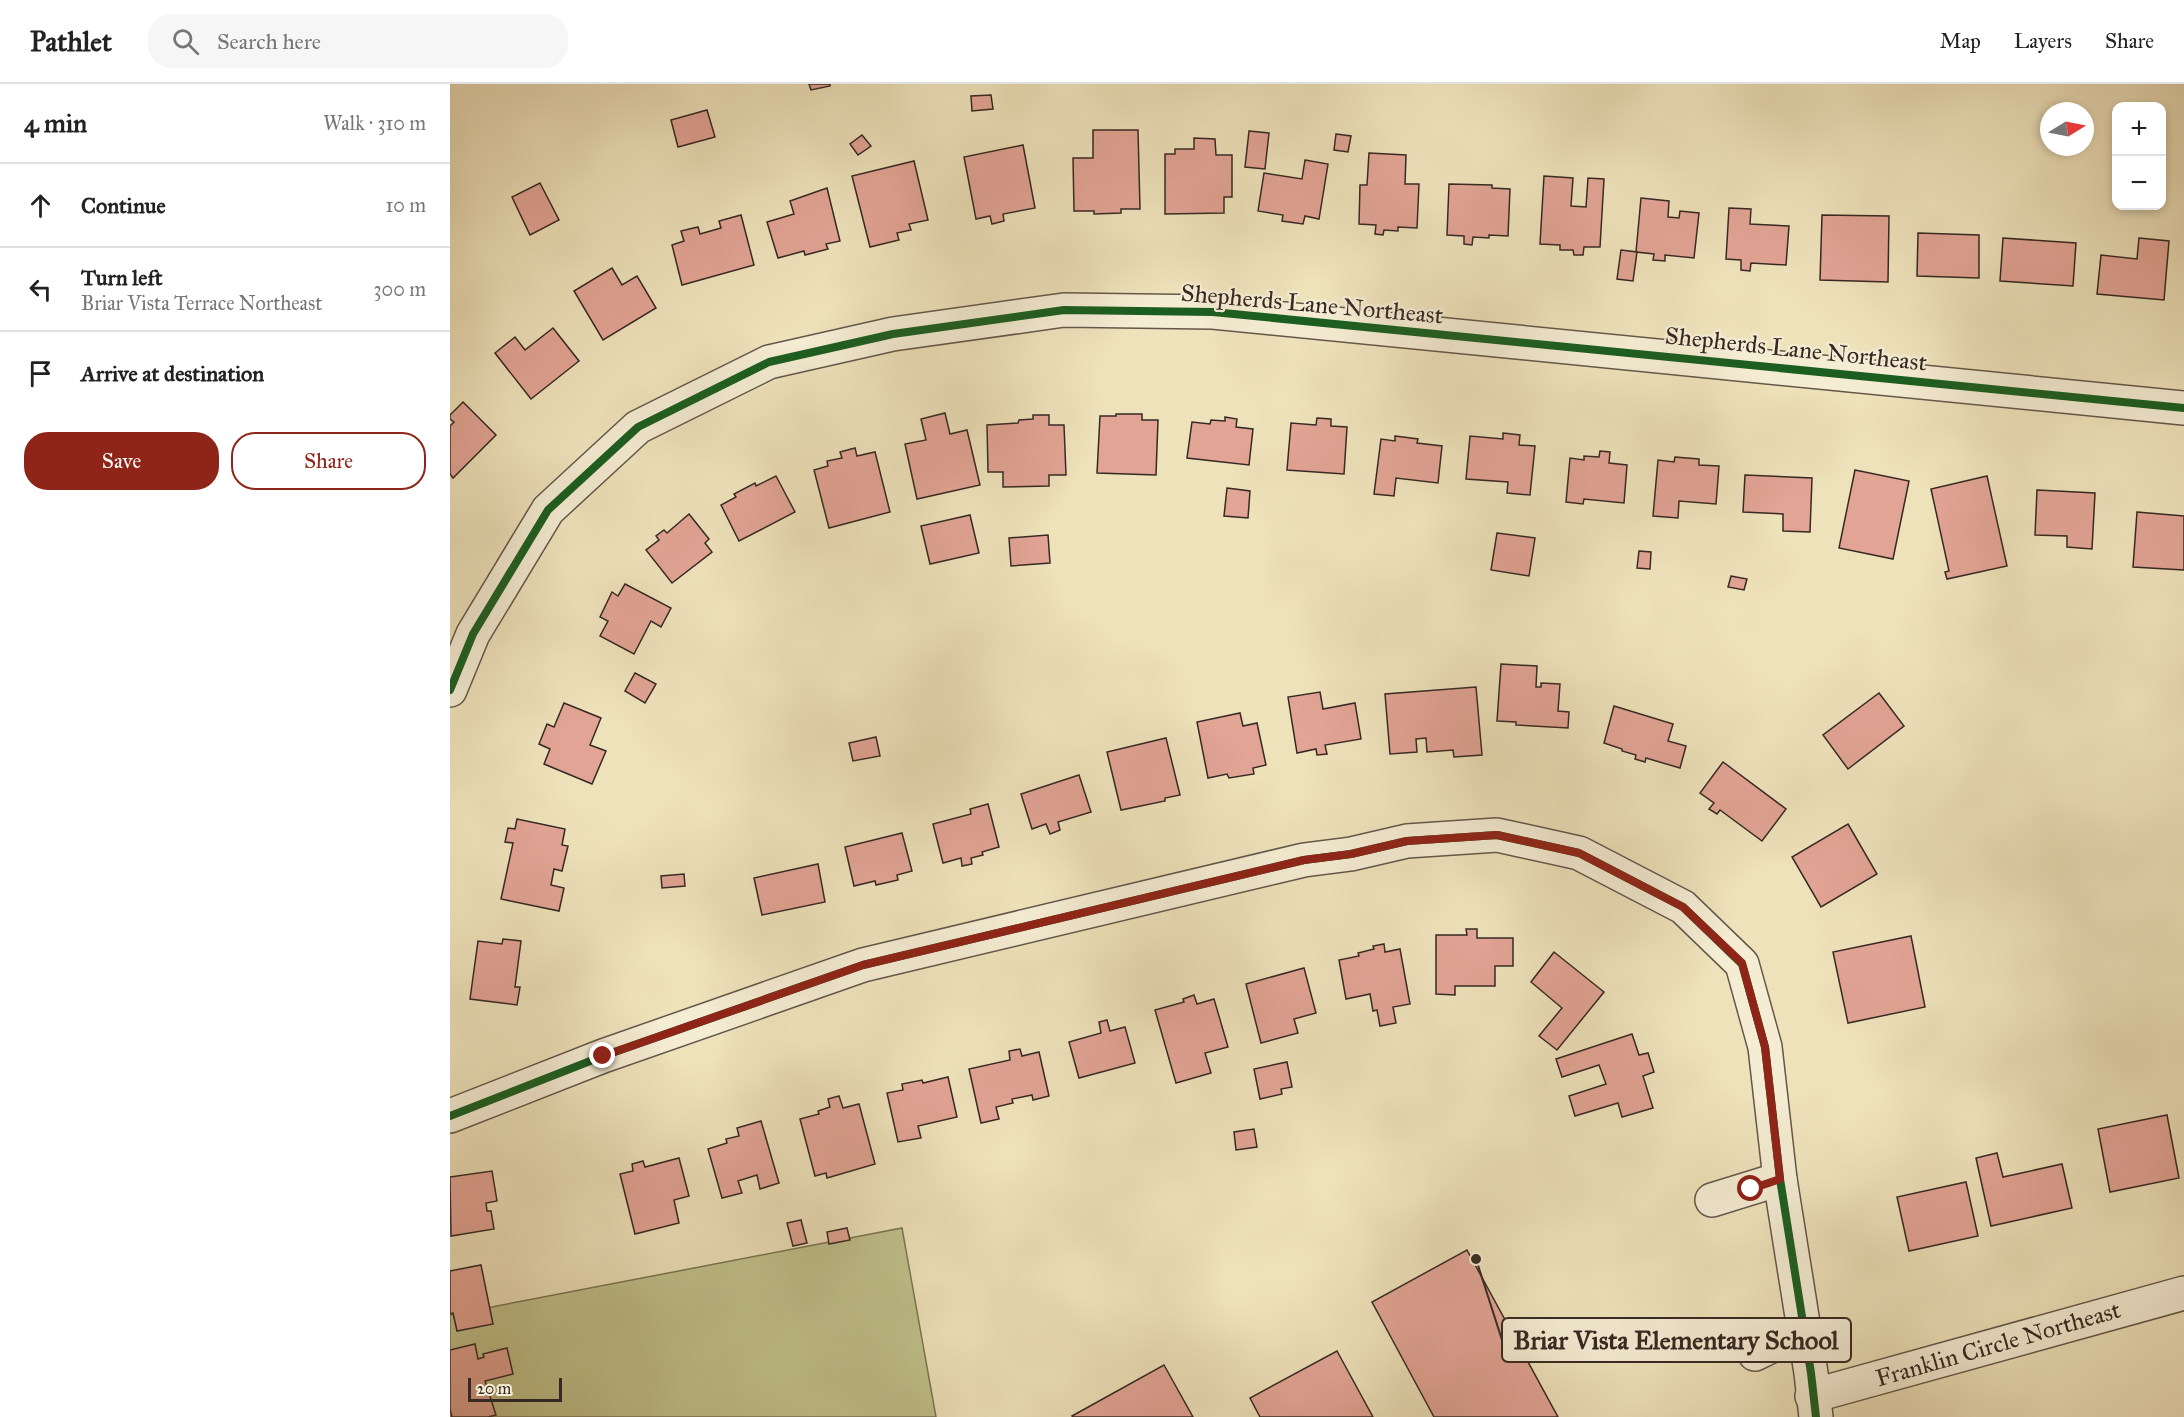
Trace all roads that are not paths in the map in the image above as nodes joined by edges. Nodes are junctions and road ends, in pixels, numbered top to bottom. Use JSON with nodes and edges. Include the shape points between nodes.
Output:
{"nodes":[{"id":1,"x":2184,"y":408,"type":"edge"},
{"id":2,"x":450,"y":690,"type":"edge"},
{"id":3,"x":450,"y":1116,"type":"edge"},
{"id":4,"x":1780,"y":1179,"type":"junction"},
{"id":5,"x":1712,"y":1200,"type":"dead end"},
{"id":6,"x":2184,"y":1293,"type":"edge"},
{"id":7,"x":1803,"y":1330,"type":"junction"},
{"id":8,"x":1755,"y":1354,"type":"dead end"},
{"id":9,"x":1814,"y":1406,"type":"edge"}],
"edges":[{"from":1,"to":2,"type":"street","name":"Shepherds Lane Northeast","via":[[1214,312],[1064,310],[893,334],[769,362],[638,427],[548,510],[474,632]]},
{"from":3,"to":4,"type":"street","via":[[603,1056],[863,965],[1304,860],[1407,841],[1497,835],[1579,853],[1683,907],[1742,963],[1765,1047]]},
{"from":4,"to":5,"type":"street"},
{"from":4,"to":7,"type":"street"},
{"from":6,"to":9,"type":"street","name":"Franklin Circle Northeast"},
{"from":7,"to":8,"type":"street"},
{"from":7,"to":9,"type":"street"}]}
